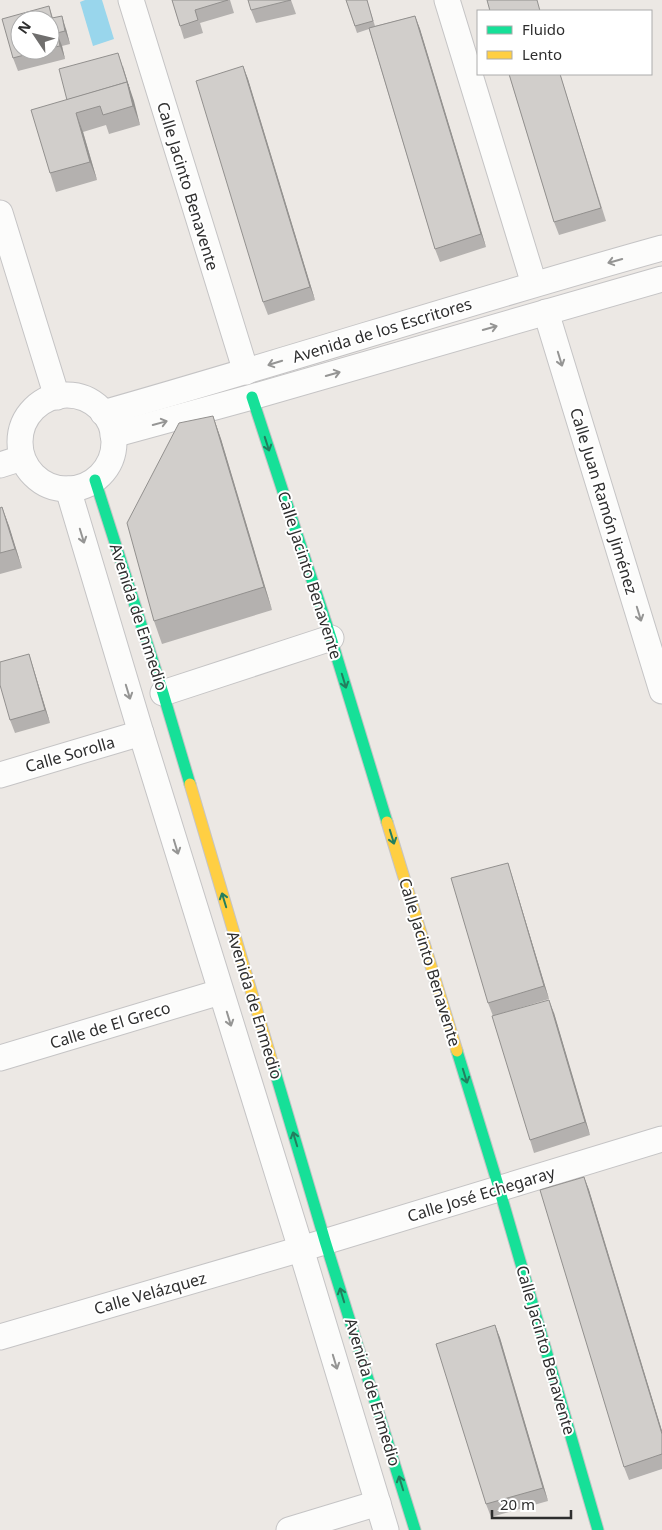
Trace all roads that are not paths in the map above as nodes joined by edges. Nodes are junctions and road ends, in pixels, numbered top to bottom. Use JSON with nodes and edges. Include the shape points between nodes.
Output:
{"nodes":[{"id":1,"x":131,"y":0,"type":"edge"},
{"id":2,"x":447,"y":0,"type":"edge"},
{"id":3,"x":0,"y":213,"type":"edge"},
{"id":4,"x":662,"y":248,"type":"edge"},
{"id":5,"x":662,"y":279,"type":"edge"},
{"id":6,"x":534,"y":284,"type":"junction"},
{"id":7,"x":546,"y":312,"type":"junction"},
{"id":8,"x":246,"y":372,"type":"junction"},
{"id":9,"x":57,"y":396,"type":"junction"},
{"id":10,"x":252,"y":397,"type":"junction"},
{"id":11,"x":103,"y":413,"type":"junction"},
{"id":12,"x":113,"y":435,"type":"junction"},
{"id":13,"x":11,"y":461,"type":"edge"},
{"id":14,"x":95,"y":480,"type":"junction"},
{"id":15,"x":68,"y":489,"type":"junction"},
{"id":16,"x":331,"y":638,"type":"junction"},
{"id":17,"x":662,"y":691,"type":"edge"},
{"id":18,"x":163,"y":693,"type":"junction"},
{"id":19,"x":141,"y":733,"type":"junction"},
{"id":20,"x":0,"y":774,"type":"edge"},
{"id":21,"x":220,"y":992,"type":"junction"},
{"id":22,"x":0,"y":1058,"type":"edge"},
{"id":23,"x":662,"y":1139,"type":"edge"},
{"id":24,"x":499,"y":1188,"type":"junction"},
{"id":25,"x":326,"y":1241,"type":"junction"},
{"id":26,"x":300,"y":1249,"type":"junction"},
{"id":27,"x":0,"y":1337,"type":"edge"},
{"id":28,"x":378,"y":1503,"type":"junction"},
{"id":29,"x":289,"y":1530,"type":"edge"},
{"id":30,"x":386,"y":1530,"type":"edge"},
{"id":31,"x":415,"y":1530,"type":"edge"},
{"id":32,"x":598,"y":1530,"type":"edge"}],
"edges":[{"from":1,"to":8,"type":"street","name":"Calle Jacinto Benavente"},
{"from":2,"to":6,"type":"street"},
{"from":3,"to":9,"type":"street"},
{"from":4,"to":6,"type":"street","name":"Avenida de los Escritores","one_way":true},
{"from":5,"to":7,"type":"street","name":"Avenida de los Escritores"},
{"from":6,"to":8,"type":"street","name":"Avenida de los Escritores","one_way":true},
{"from":10,"to":7,"type":"street","name":"Avenida de los Escritores","one_way":true},
{"from":7,"to":17,"type":"street","name":"Calle Juan Ramón Jiménez","one_way":true},
{"from":8,"to":11,"type":"street","name":"Avenida de los Escritores"},
{"from":9,"to":11,"type":"street","via":[[80,398],[93,403]]},
{"from":9,"to":13,"type":"street","via":[[46,400],[29,414]]},
{"from":12,"to":10,"type":"street","name":"Avenida de los Escritores","one_way":true},
{"from":10,"to":16,"type":"street","name":"Calle Jacinto Benavente","one_way":true},
{"from":11,"to":12,"type":"street"},
{"from":12,"to":14,"type":"street","via":[[110,460]]},
{"from":13,"to":15,"type":"street","via":[[54,488]]},
{"from":14,"to":15,"type":"street","via":[[83,487]]},
{"from":14,"to":18,"type":"street","name":"Avenida de Enmedio"},
{"from":15,"to":19,"type":"street","name":"Avenida de Enmedio","one_way":true},
{"from":16,"to":18,"type":"street"},
{"from":16,"to":24,"type":"street","name":"Calle Jacinto Benavente","one_way":true},
{"from":25,"to":18,"type":"street","name":"Avenida de Enmedio","one_way":true},
{"from":19,"to":20,"type":"street","name":"Calle Sorolla"},
{"from":19,"to":21,"type":"street","name":"Avenida de Enmedio","one_way":true},
{"from":21,"to":22,"type":"street","name":"Calle de El Greco"},
{"from":21,"to":26,"type":"street","name":"Avenida de Enmedio","one_way":true},
{"from":23,"to":24,"type":"street","name":"Calle José Echegaray"},
{"from":24,"to":25,"type":"street","name":"Calle José Echegaray"},
{"from":24,"to":32,"type":"street","name":"Calle Jacinto Benavente"},
{"from":25,"to":26,"type":"street","name":"Calle José Echegaray"},
{"from":31,"to":25,"type":"street","name":"Avenida de Enmedio","one_way":true},
{"from":26,"to":27,"type":"street","name":"Calle Velázquez"},
{"from":26,"to":28,"type":"street","name":"Avenida de Enmedio","one_way":true},
{"from":28,"to":29,"type":"street"},
{"from":28,"to":30,"type":"street","name":"Avenida de Enmedio"}]}
